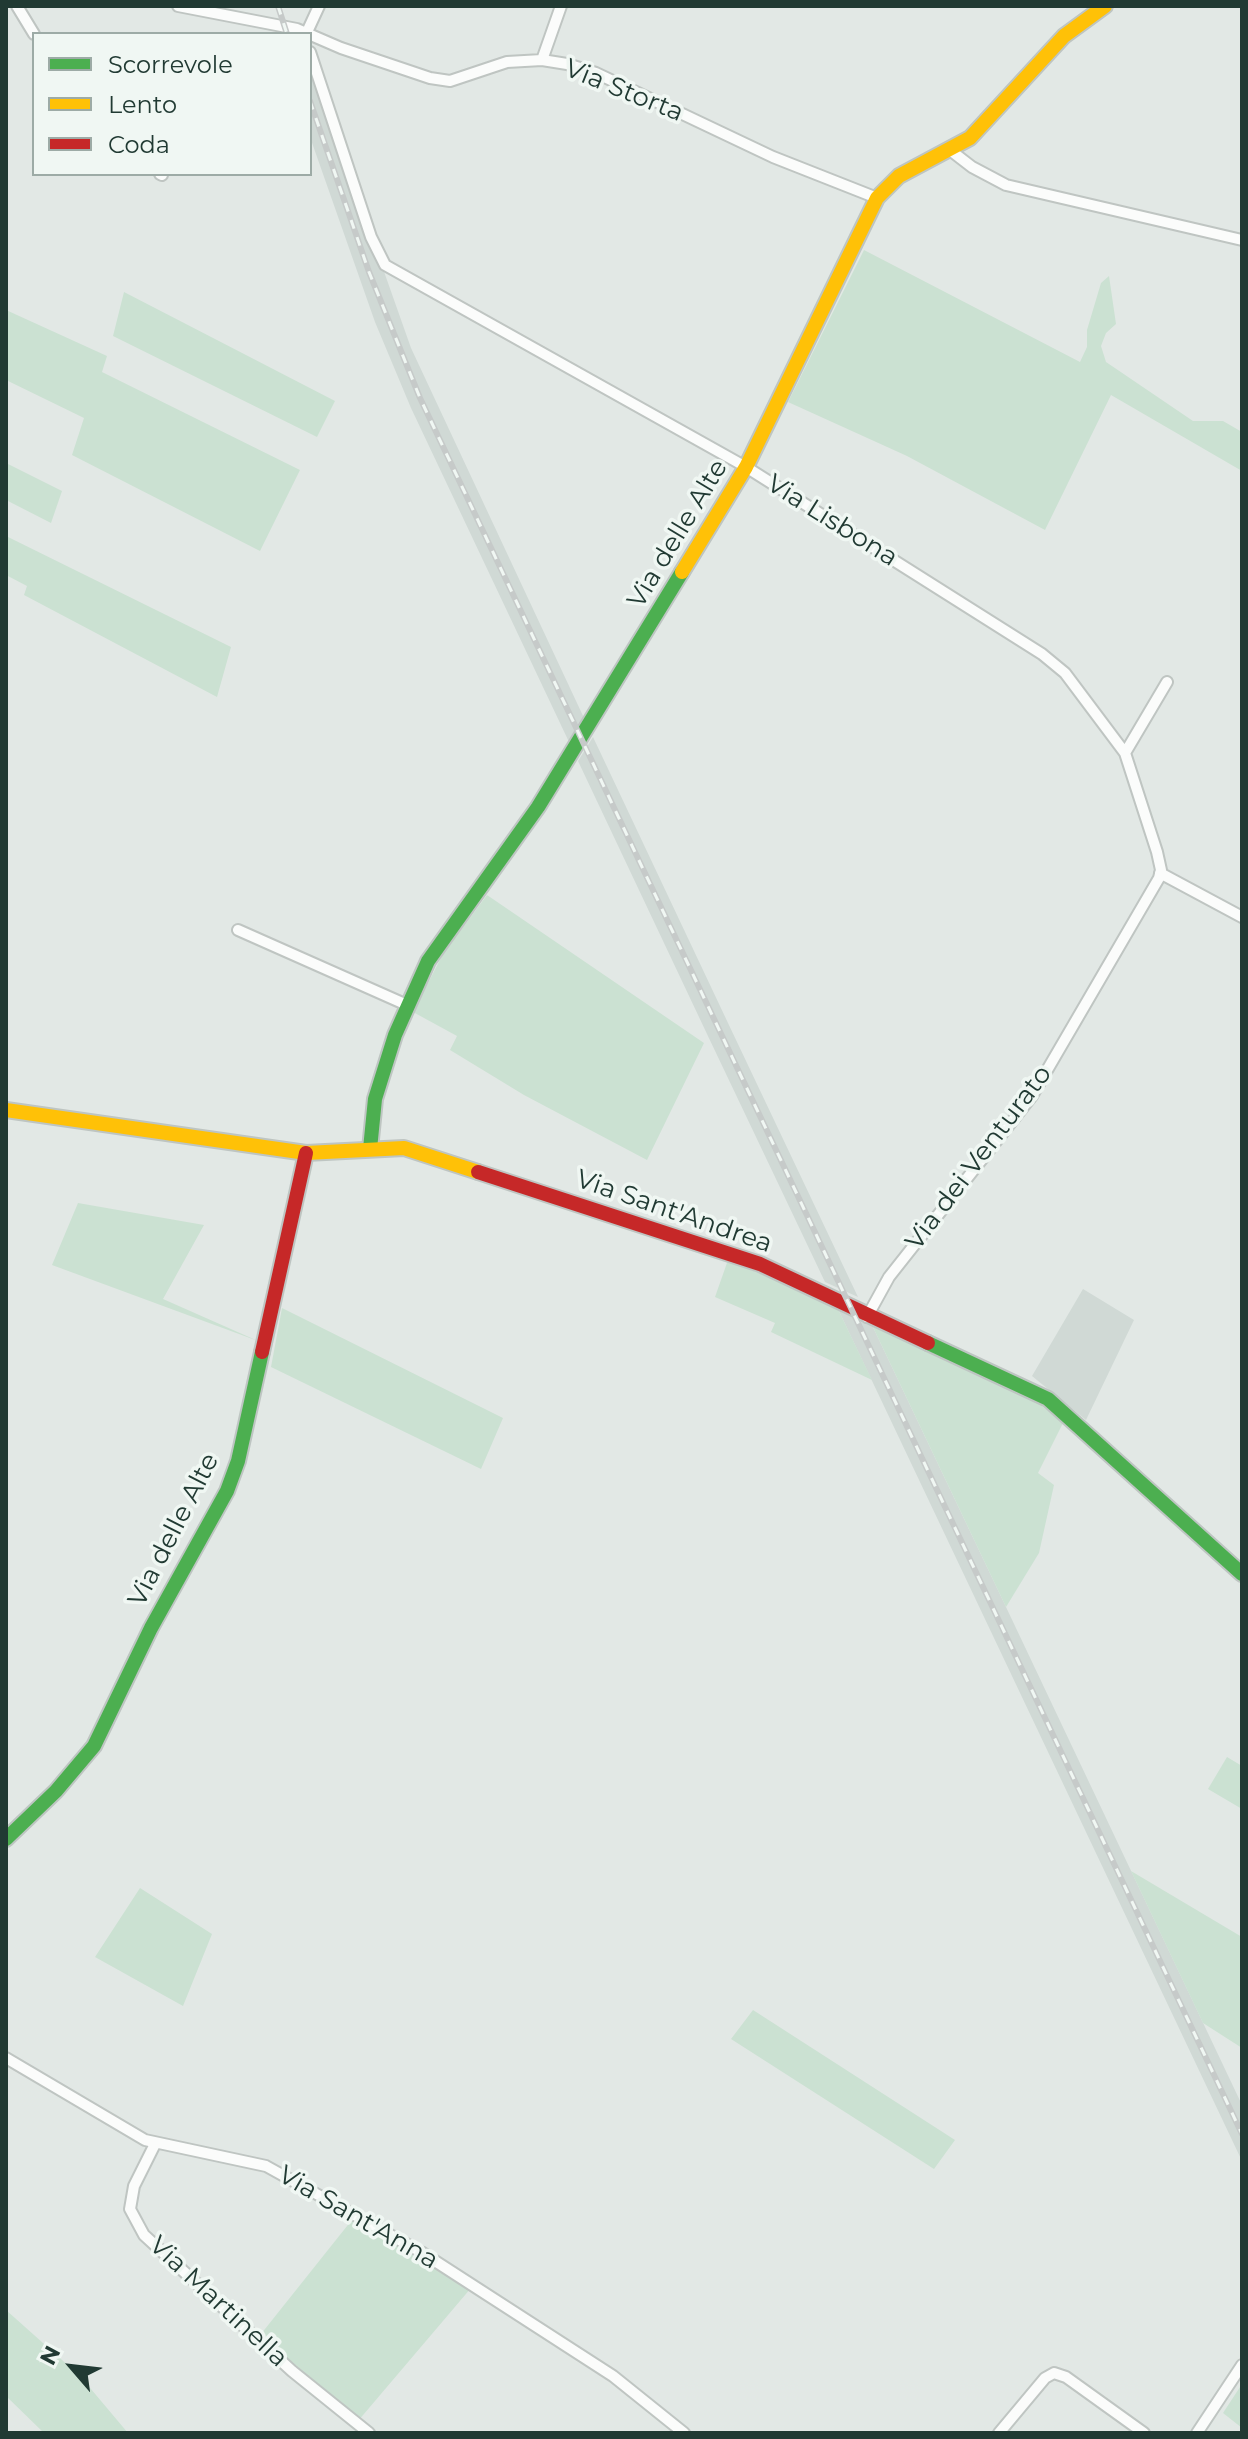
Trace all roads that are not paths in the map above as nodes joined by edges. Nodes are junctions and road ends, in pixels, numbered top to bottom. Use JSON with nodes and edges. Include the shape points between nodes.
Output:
{"nodes":[{"id":1,"x":17,"y":6,"type":"edge"},
{"id":2,"x":178,"y":6,"type":"edge"},
{"id":3,"x":319,"y":6,"type":"edge"},
{"id":4,"x":561,"y":6,"type":"edge"},
{"id":5,"x":1105,"y":6,"type":"edge"},
{"id":6,"x":33,"y":32,"type":"edge"},
{"id":7,"x":300,"y":32,"type":"edge"},
{"id":8,"x":310,"y":32,"type":"edge"},
{"id":9,"x":312,"y":35,"type":"edge"},
{"id":10,"x":312,"y":58,"type":"edge"},
{"id":11,"x":542,"y":60,"type":"junction"},
{"id":12,"x":950,"y":150,"type":"junction"},
{"id":13,"x":877,"y":198,"type":"junction"},
{"id":14,"x":1242,"y":240,"type":"edge"},
{"id":15,"x":746,"y":467,"type":"junction"},
{"id":16,"x":1167,"y":682,"type":"dead end"},
{"id":17,"x":1125,"y":753,"type":"junction"},
{"id":18,"x":1160,"y":873,"type":"junction"},
{"id":19,"x":1242,"y":917,"type":"edge"},
{"id":20,"x":238,"y":930,"type":"dead end"},
{"id":21,"x":407,"y":1005,"type":"junction"},
{"id":22,"x":6,"y":1110,"type":"edge"},
{"id":23,"x":370,"y":1149,"type":"junction"},
{"id":24,"x":306,"y":1153,"type":"junction"},
{"id":25,"x":867,"y":1317,"type":"junction"},
{"id":26,"x":1242,"y":1574,"type":"edge"},
{"id":27,"x":6,"y":1839,"type":"edge"},
{"id":28,"x":6,"y":2058,"type":"edge"},
{"id":29,"x":155,"y":2144,"type":"junction"},
{"id":30,"x":1242,"y":2365,"type":"edge"},
{"id":31,"x":369,"y":2433,"type":"edge"},
{"id":32,"x":684,"y":2433,"type":"edge"},
{"id":33,"x":999,"y":2433,"type":"edge"},
{"id":34,"x":1144,"y":2433,"type":"edge"},
{"id":35,"x":1197,"y":2433,"type":"edge"}],
"edges":[{"from":1,"to":6,"type":"street"},
{"from":2,"to":7,"type":"street","name":"Via Storta"},
{"from":3,"to":8,"type":"street"},
{"from":4,"to":11,"type":"street"},
{"from":5,"to":12,"type":"street","name":"Via delle Alte","via":[[1064,36],[1004,105]]},
{"from":9,"to":11,"type":"street","name":"Via Storta","via":[[389,65],[450,81],[507,62]]},
{"from":10,"to":15,"type":"street","name":"Via Lisbona","via":[[385,265]]},
{"from":11,"to":13,"type":"street","name":"Via Storta","via":[[596,73],[773,157]]},
{"from":12,"to":13,"type":"street","name":"Via delle Alte","via":[[899,176]]},
{"from":12,"to":14,"type":"street","via":[[1006,185]]},
{"from":13,"to":15,"type":"street","name":"Via delle Alte"},
{"from":15,"to":17,"type":"street","name":"Via Lisbona","via":[[1042,654],[1065,673]]},
{"from":15,"to":21,"type":"street","name":"Via delle Alte","via":[[581,739],[428,961]]},
{"from":16,"to":17,"type":"street"},
{"from":17,"to":18,"type":"street","name":"Via Lisbona"},
{"from":18,"to":19,"type":"street"},
{"from":18,"to":25,"type":"street","name":"Via dei Venturato","via":[[1032,1096],[889,1277]]},
{"from":20,"to":21,"type":"street"},
{"from":21,"to":23,"type":"street","name":"Via delle Alte","via":[[375,1099]]},
{"from":22,"to":24,"type":"street","name":"Via Sant'Andrea"},
{"from":23,"to":24,"type":"street","name":"Via Sant'Andrea"},
{"from":23,"to":25,"type":"street","name":"Via Sant'Andrea","via":[[404,1148],[760,1264]]},
{"from":24,"to":27,"type":"street","name":"Via delle Alte","via":[[227,1491],[151,1628],[94,1746]]},
{"from":25,"to":26,"type":"street","name":"Via Sant'Andrea","via":[[1048,1399]]},
{"from":28,"to":29,"type":"street","name":"Via Sant'Anna"},
{"from":29,"to":31,"type":"street","name":"Via Martinella","via":[[134,2186],[130,2209],[144,2235],[292,2371]]},
{"from":29,"to":32,"type":"street","name":"Via Sant'Anna","via":[[279,2173],[421,2252],[613,2376]]},
{"from":30,"to":35,"type":"street"},
{"from":33,"to":34,"type":"street","via":[[1054,2373]]}]}
